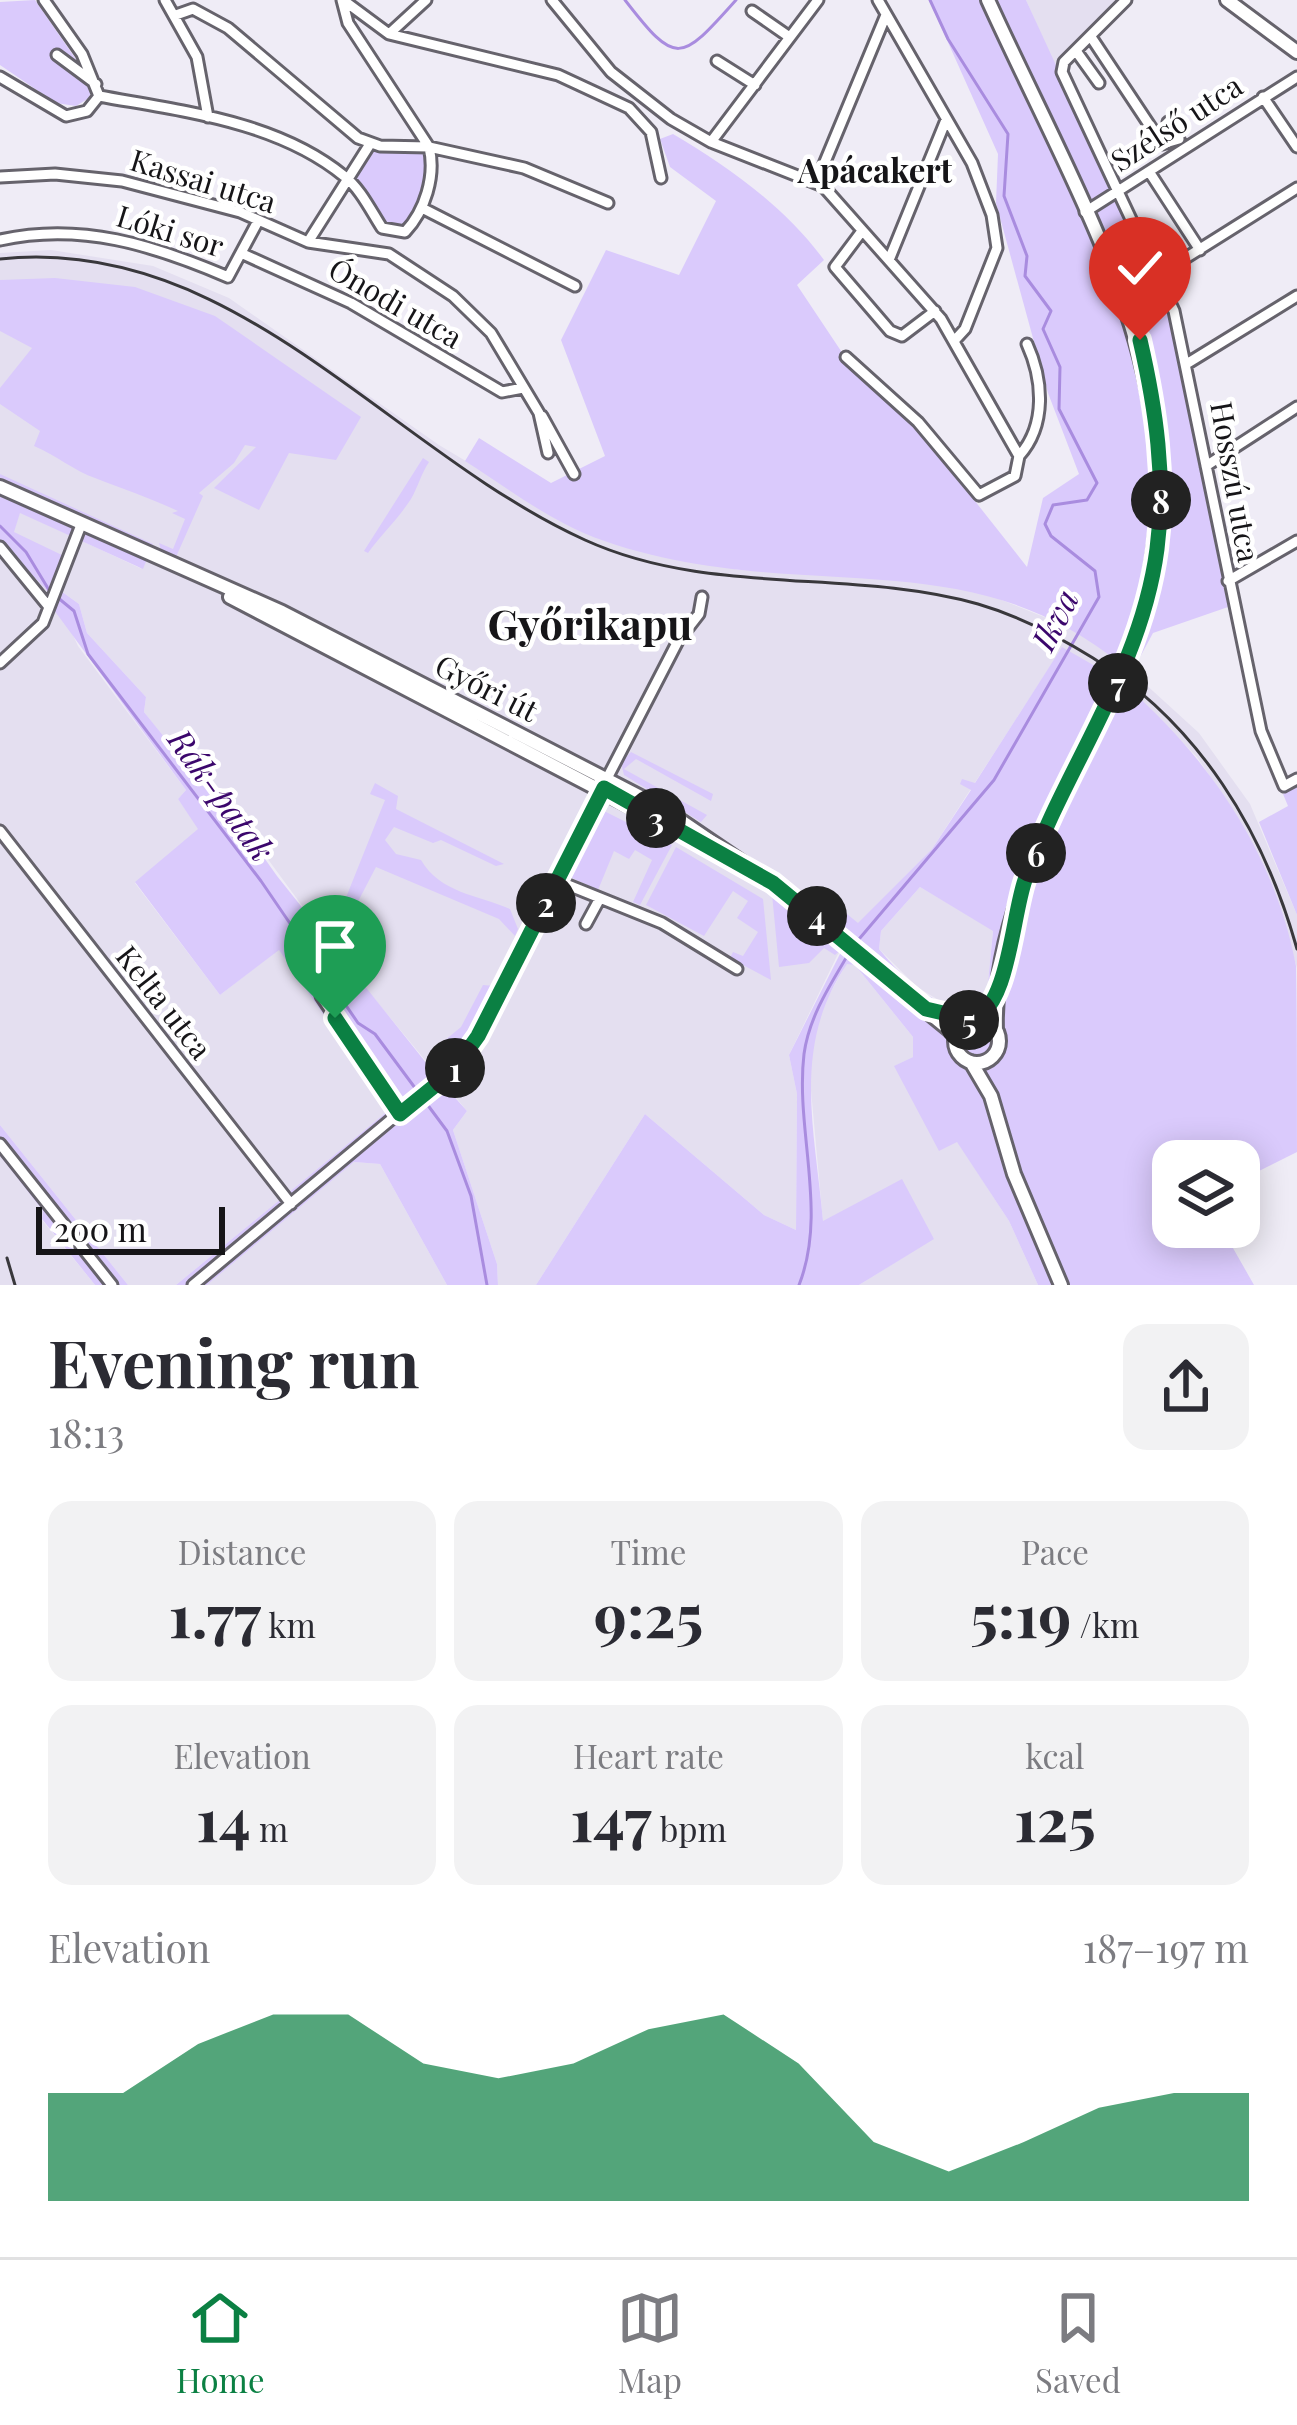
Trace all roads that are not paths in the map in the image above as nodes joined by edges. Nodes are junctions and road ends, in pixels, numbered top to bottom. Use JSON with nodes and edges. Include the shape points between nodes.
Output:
{"nodes":[{"id":1,"x":44,"y":0,"type":"edge"},
{"id":2,"x":165,"y":0,"type":"edge"},
{"id":3,"x":342,"y":0,"type":"edge"},
{"id":4,"x":426,"y":0,"type":"edge"},
{"id":5,"x":552,"y":0,"type":"edge"},
{"id":6,"x":818,"y":0,"type":"edge"},
{"id":7,"x":878,"y":0,"type":"edge"},
{"id":8,"x":988,"y":0,"type":"edge"},
{"id":9,"x":1126,"y":0,"type":"edge"},
{"id":10,"x":1226,"y":0,"type":"edge"},
{"id":11,"x":752,"y":10,"type":"dead end"},
{"id":12,"x":412,"y":13,"type":"junction"},
{"id":13,"x":176,"y":15,"type":"junction"},
{"id":14,"x":886,"y":15,"type":"junction"},
{"id":15,"x":388,"y":34,"type":"junction"},
{"id":16,"x":788,"y":36,"type":"junction"},
{"id":17,"x":1090,"y":37,"type":"junction"},
{"id":18,"x":421,"y":43,"type":"junction"},
{"id":19,"x":1076,"y":51,"type":"junction"},
{"id":20,"x":1297,"y":52,"type":"edge"},
{"id":21,"x":57,"y":55,"type":"dead end"},
{"id":22,"x":718,"y":61,"type":"dead end"},
{"id":23,"x":611,"y":72,"type":"junction"},
{"id":24,"x":0,"y":77,"type":"edge"},
{"id":25,"x":1296,"y":77,"type":"edge"},
{"id":26,"x":1099,"y":83,"type":"dead end"},
{"id":27,"x":96,"y":84,"type":"junction"},
{"id":28,"x":755,"y":85,"type":"junction"},
{"id":29,"x":596,"y":90,"type":"junction"},
{"id":30,"x":99,"y":96,"type":"junction"},
{"id":31,"x":1263,"y":97,"type":"junction"},
{"id":32,"x":208,"y":116,"type":"junction"},
{"id":33,"x":671,"y":118,"type":"junction"},
{"id":34,"x":946,"y":120,"type":"junction"},
{"id":35,"x":1168,"y":122,"type":"dead end"},
{"id":36,"x":651,"y":132,"type":"junction"},
{"id":37,"x":711,"y":142,"type":"junction"},
{"id":38,"x":370,"y":144,"type":"junction"},
{"id":39,"x":429,"y":147,"type":"junction"},
{"id":40,"x":1297,"y":147,"type":"edge"},
{"id":41,"x":1150,"y":172,"type":"junction"},
{"id":42,"x":0,"y":177,"type":"edge"},
{"id":43,"x":348,"y":178,"type":"junction"},
{"id":44,"x":661,"y":178,"type":"dead end"},
{"id":45,"x":818,"y":182,"type":"junction"},
{"id":46,"x":1297,"y":188,"type":"edge"},
{"id":47,"x":1118,"y":191,"type":"junction"},
{"id":48,"x":608,"y":202,"type":"dead end"},
{"id":49,"x":422,"y":208,"type":"junction"},
{"id":50,"x":1085,"y":212,"type":"junction"},
{"id":51,"x":259,"y":221,"type":"junction"},
{"id":52,"x":382,"y":228,"type":"junction"},
{"id":53,"x":862,"y":231,"type":"junction"},
{"id":54,"x":405,"y":232,"type":"junction"},
{"id":55,"x":0,"y":240,"type":"edge"},
{"id":56,"x":308,"y":242,"type":"junction"},
{"id":57,"x":1201,"y":250,"type":"junction"},
{"id":58,"x":391,"y":252,"type":"junction"},
{"id":59,"x":243,"y":254,"type":"junction"},
{"id":60,"x":889,"y":260,"type":"junction"},
{"id":61,"x":1160,"y":274,"type":"junction"},
{"id":62,"x":575,"y":286,"type":"dead end"},
{"id":63,"x":1297,"y":296,"type":"edge"},
{"id":64,"x":935,"y":311,"type":"junction"},
{"id":65,"x":954,"y":340,"type":"junction"},
{"id":66,"x":1027,"y":344,"type":"dead end"},
{"id":67,"x":846,"y":357,"type":"dead end"},
{"id":68,"x":1188,"y":363,"type":"junction"},
{"id":69,"x":523,"y":388,"type":"junction"},
{"id":70,"x":1297,"y":407,"type":"edge"},
{"id":71,"x":539,"y":412,"type":"junction"},
{"id":72,"x":548,"y":453,"type":"dead end"},
{"id":73,"x":1018,"y":456,"type":"junction"},
{"id":74,"x":1206,"y":466,"type":"junction"},
{"id":75,"x":574,"y":474,"type":"dead end"},
{"id":76,"x":0,"y":487,"type":"edge"},
{"id":77,"x":81,"y":525,"type":"junction"},
{"id":78,"x":1297,"y":542,"type":"edge"},
{"id":79,"x":0,"y":548,"type":"edge"},
{"id":80,"x":1228,"y":580,"type":"junction"},
{"id":81,"x":702,"y":597,"type":"dead end"},
{"id":82,"x":53,"y":598,"type":"junction"},
{"id":83,"x":0,"y":663,"type":"edge"},
{"id":84,"x":1297,"y":779,"type":"edge"},
{"id":85,"x":606,"y":784,"type":"junction"},
{"id":86,"x":0,"y":830,"type":"edge"},
{"id":87,"x":558,"y":880,"type":"junction"},
{"id":88,"x":598,"y":900,"type":"junction"},
{"id":89,"x":586,"y":924,"type":"dead end"},
{"id":90,"x":737,"y":969,"type":"dead end"},
{"id":91,"x":1001,"y":988,"type":"junction"},
{"id":92,"x":321,"y":995,"type":"dead end"},
{"id":93,"x":926,"y":1009,"type":"junction"},
{"id":94,"x":975,"y":1020,"type":"junction"},
{"id":95,"x":996,"y":1031,"type":"junction"},
{"id":96,"x":956,"y":1035,"type":"junction"},
{"id":97,"x":994,"y":1055,"type":"junction"},
{"id":98,"x":971,"y":1062,"type":"junction"},
{"id":99,"x":991,"y":1096,"type":"junction"},
{"id":100,"x":400,"y":1114,"type":"junction"},
{"id":101,"x":0,"y":1144,"type":"edge"},
{"id":102,"x":291,"y":1204,"type":"junction"},
{"id":103,"x":112,"y":1285,"type":"edge"},
{"id":104,"x":193,"y":1285,"type":"edge"},
{"id":105,"x":1061,"y":1285,"type":"edge"}],
"edges":[{"from":1,"to":27,"type":"street"},
{"from":2,"to":13,"type":"street"},
{"from":3,"to":15,"type":"street"},
{"from":3,"to":39,"type":"street","via":[[348,22]]},
{"from":4,"to":12,"type":"street"},
{"from":5,"to":23,"type":"street"},
{"from":6,"to":16,"type":"street"},
{"from":7,"to":14,"type":"street"},
{"from":8,"to":50,"type":"main road"},
{"from":9,"to":17,"type":"street"},
{"from":10,"to":20,"type":"main road"},
{"from":11,"to":16,"type":"street"},
{"from":12,"to":15,"type":"street"},
{"from":12,"to":18,"type":"street"},
{"from":13,"to":32,"type":"street","via":[[203,76]]},
{"from":13,"to":38,"type":"street","via":[[193,9],[228,28]]},
{"from":14,"to":34,"type":"street"},
{"from":14,"to":45,"type":"street"},
{"from":15,"to":18,"type":"street"},
{"from":16,"to":28,"type":"street"},
{"from":17,"to":19,"type":"street"},
{"from":17,"to":35,"type":"street","name":"Szélső utca","via":[[1162,144],[1179,139]]},
{"from":18,"to":29,"type":"street"},
{"from":19,"to":26,"type":"street"},
{"from":19,"to":47,"type":"street","name":"Hosszú utca","via":[[1062,72]]},
{"from":21,"to":27,"type":"street"},
{"from":22,"to":28,"type":"street"},
{"from":23,"to":29,"type":"street"},
{"from":23,"to":33,"type":"street"},
{"from":24,"to":30,"type":"street","via":[[66,116],[87,112]]},
{"from":25,"to":31,"type":"street","name":"Szélső utca"},
{"from":27,"to":30,"type":"street"},
{"from":28,"to":37,"type":"street"},
{"from":29,"to":36,"type":"street"},
{"from":30,"to":32,"type":"street"},
{"from":31,"to":40,"type":"street"},
{"from":31,"to":41,"type":"street","name":"Szélső utca"},
{"from":32,"to":43,"type":"street","via":[[287,144]]},
{"from":33,"to":36,"type":"street"},
{"from":33,"to":37,"type":"street"},
{"from":34,"to":60,"type":"street"},
{"from":34,"to":65,"type":"street","via":[[981,182],[998,238]]},
{"from":36,"to":44,"type":"street"},
{"from":37,"to":45,"type":"street"},
{"from":38,"to":39,"type":"street"},
{"from":38,"to":43,"type":"street"},
{"from":39,"to":48,"type":"street","via":[[524,168]]},
{"from":39,"to":49,"type":"street"},
{"from":41,"to":47,"type":"street","name":"Szélső utca"},
{"from":41,"to":57,"type":"street"},
{"from":42,"to":51,"type":"street","name":"Kassai utca","via":[[122,181]]},
{"from":43,"to":52,"type":"street"},
{"from":43,"to":56,"type":"street"},
{"from":45,"to":53,"type":"street"},
{"from":46,"to":57,"type":"street"},
{"from":47,"to":50,"type":"street","name":"Szélső utca"},
{"from":47,"to":61,"type":"street","name":"Hosszú utca"},
{"from":49,"to":54,"type":"street"},
{"from":49,"to":62,"type":"street"},
{"from":50,"to":91,"type":"main road","via":[[1147,371],[1160,451],[1157,549],[1125,668],[1030,868]]},
{"from":51,"to":56,"type":"street","name":"Kassai utca"},
{"from":51,"to":59,"type":"street"},
{"from":52,"to":54,"type":"street"},
{"from":52,"to":58,"type":"street"},
{"from":53,"to":60,"type":"street"},
{"from":53,"to":64,"type":"street","via":[[835,266],[890,331],[902,336]]},
{"from":54,"to":58,"type":"street"},
{"from":55,"to":59,"type":"street","name":"Lóki sor","via":[[94,234],[228,277]]},
{"from":56,"to":58,"type":"street","name":"Kassai utca"},
{"from":57,"to":61,"type":"street"},
{"from":58,"to":69,"type":"street","via":[[468,309],[507,353]]},
{"from":59,"to":69,"type":"street","name":"Ónodi utca","via":[[351,303],[502,392]]},
{"from":60,"to":64,"type":"street"},
{"from":61,"to":68,"type":"street","name":"Hosszú utca"},
{"from":63,"to":68,"type":"street"},
{"from":64,"to":65,"type":"street"},
{"from":65,"to":73,"type":"street"},
{"from":66,"to":73,"type":"street","via":[[1043,387]]},
{"from":67,"to":73,"type":"street","via":[[918,422],[975,493],[985,496],[1008,482]]},
{"from":68,"to":74,"type":"street","name":"Hosszú utca"},
{"from":69,"to":71,"type":"street"},
{"from":70,"to":74,"type":"street"},
{"from":71,"to":72,"type":"street"},
{"from":71,"to":75,"type":"street"},
{"from":74,"to":80,"type":"street","name":"Hosszú utca"},
{"from":76,"to":77,"type":"main road","name":"Győri út"},
{"from":77,"to":82,"type":"street"},
{"from":77,"to":85,"type":"main road","name":"Győri út","via":[[354,647]]},
{"from":78,"to":80,"type":"street"},
{"from":79,"to":82,"type":"street"},
{"from":80,"to":84,"type":"street","name":"Hosszú utca","via":[[1261,731],[1284,786]]},
{"from":81,"to":85,"type":"street"},
{"from":82,"to":83,"type":"street","via":[[36,633]]},
{"from":85,"to":87,"type":"street"},
{"from":85,"to":93,"type":"main road","name":"Győri út","via":[[712,837]]},
{"from":86,"to":102,"type":"street","name":"Kelta utca"},
{"from":87,"to":88,"type":"street"},
{"from":87,"to":100,"type":"street","via":[[478,1036],[453,1071]]},
{"from":88,"to":89,"type":"street"},
{"from":88,"to":90,"type":"street","via":[[662,923]]},
{"from":91,"to":94,"type":"main road"},
{"from":91,"to":95,"type":"main road"},
{"from":92,"to":100,"type":"street"},
{"from":93,"to":94,"type":"main road","name":"Győri út"},
{"from":93,"to":96,"type":"main road","name":"Győri út"},
{"from":94,"to":95,"type":"main road"},
{"from":94,"to":96,"type":"main road"},
{"from":95,"to":97,"type":"main road"},
{"from":96,"to":98,"type":"main road"},
{"from":97,"to":98,"type":"main road"},
{"from":97,"to":99,"type":"main road"},
{"from":98,"to":99,"type":"main road"},
{"from":99,"to":105,"type":"main road"},
{"from":100,"to":102,"type":"street"},
{"from":101,"to":103,"type":"street"},
{"from":102,"to":104,"type":"street"}]}
